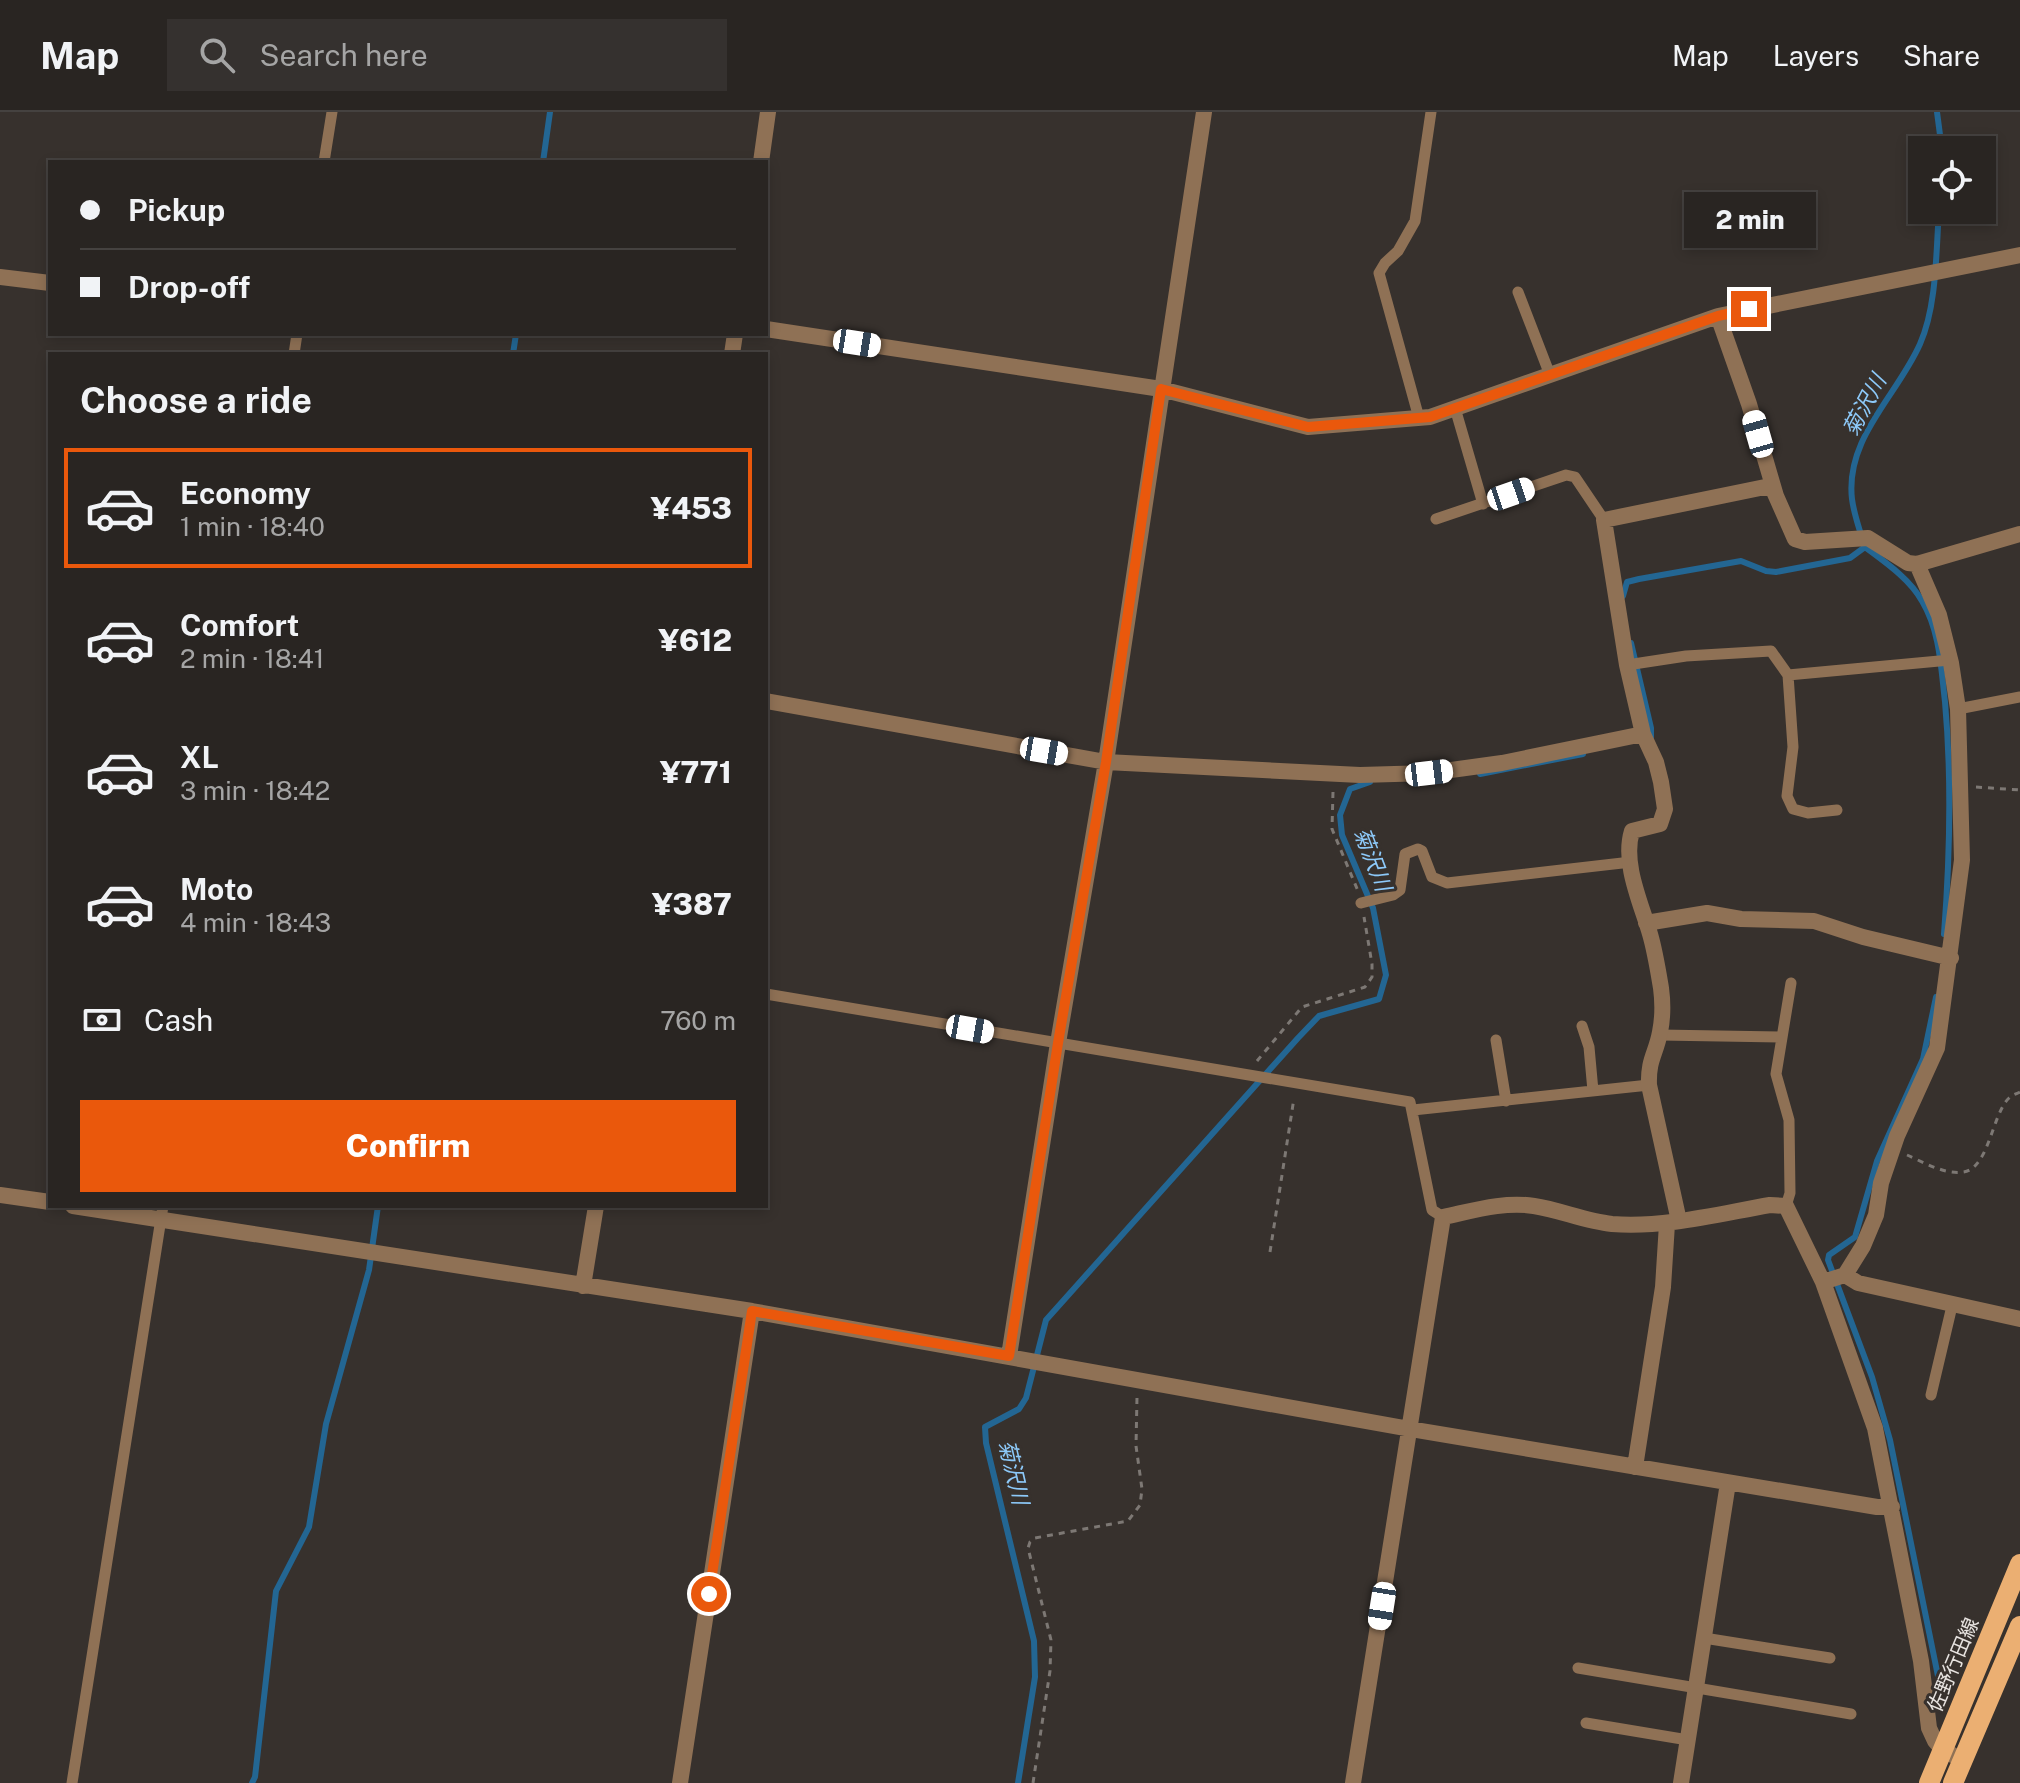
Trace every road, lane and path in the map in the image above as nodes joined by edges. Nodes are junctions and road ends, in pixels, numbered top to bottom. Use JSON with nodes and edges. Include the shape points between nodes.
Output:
{"nodes":[{"id":1,"x":332,"y":112,"type":"edge"},
{"id":2,"x":768,"y":112,"type":"edge"},
{"id":3,"x":1204,"y":112,"type":"edge"},
{"id":4,"x":1431,"y":112,"type":"edge"},
{"id":5,"x":324,"y":160,"type":"edge"},
{"id":6,"x":761,"y":160,"type":"edge"},
{"id":7,"x":2020,"y":255,"type":"edge"},
{"id":8,"x":0,"y":277,"type":"edge"},
{"id":9,"x":48,"y":283,"type":"edge"},
{"id":10,"x":1518,"y":292,"type":"dead end"},
{"id":11,"x":1718,"y":316,"type":"junction"},
{"id":12,"x":768,"y":329,"type":"edge"},
{"id":13,"x":1550,"y":375,"type":"junction"},
{"id":14,"x":1161,"y":389,"type":"junction"},
{"id":15,"x":1455,"y":408,"type":"junction"},
{"id":16,"x":1419,"y":418,"type":"junction"},
{"id":17,"x":1776,"y":496,"type":"junction"},
{"id":18,"x":1483,"y":504,"type":"junction"},
{"id":19,"x":1436,"y":519,"type":"dead end"},
{"id":20,"x":1604,"y":520,"type":"junction"},
{"id":21,"x":2020,"y":534,"type":"edge"},
{"id":22,"x":1917,"y":564,"type":"junction"},
{"id":23,"x":1950,"y":660,"type":"junction"},
{"id":24,"x":1627,"y":665,"type":"junction"},
{"id":25,"x":1788,"y":675,"type":"junction"},
{"id":26,"x":2020,"y":697,"type":"edge"},
{"id":27,"x":768,"y":701,"type":"edge"},
{"id":28,"x":1958,"y":709,"type":"junction"},
{"id":29,"x":1643,"y":734,"type":"junction"},
{"id":30,"x":1106,"y":762,"type":"junction"},
{"id":31,"x":1339,"y":773,"type":"junction"},
{"id":32,"x":1961,"y":782,"type":"junction"},
{"id":33,"x":2020,"y":790,"type":"edge"},
{"id":34,"x":1837,"y":810,"type":"dead end"},
{"id":35,"x":1631,"y":862,"type":"junction"},
{"id":36,"x":1361,"y":903,"type":"junction"},
{"id":37,"x":1646,"y":923,"type":"junction"},
{"id":38,"x":1951,"y":958,"type":"junction"},
{"id":39,"x":1791,"y":983,"type":"dead end"},
{"id":40,"x":768,"y":994,"type":"edge"},
{"id":41,"x":1582,"y":1026,"type":"dead end"},
{"id":42,"x":1660,"y":1035,"type":"junction"},
{"id":43,"x":1782,"y":1037,"type":"junction"},
{"id":44,"x":1496,"y":1040,"type":"dead end"},
{"id":45,"x":1058,"y":1043,"type":"junction"},
{"id":46,"x":1246,"y":1075,"type":"junction"},
{"id":47,"x":1296,"y":1084,"type":"junction"},
{"id":48,"x":1649,"y":1085,"type":"junction"},
{"id":49,"x":1593,"y":1091,"type":"junction"},
{"id":50,"x":2020,"y":1092,"type":"edge"},
{"id":51,"x":1506,"y":1101,"type":"junction"},
{"id":52,"x":1413,"y":1110,"type":"junction"},
{"id":53,"x":1893,"y":1150,"type":"junction"},
{"id":54,"x":0,"y":1195,"type":"edge"},
{"id":55,"x":48,"y":1202,"type":"edge"},
{"id":56,"x":1786,"y":1206,"type":"junction"},
{"id":57,"x":98,"y":1208,"type":"edge"},
{"id":58,"x":596,"y":1208,"type":"edge"},
{"id":59,"x":162,"y":1213,"type":"edge"},
{"id":60,"x":1443,"y":1217,"type":"junction"},
{"id":61,"x":1673,"y":1222,"type":"junction"},
{"id":62,"x":1270,"y":1252,"type":"dead end"},
{"id":63,"x":1845,"y":1275,"type":"junction"},
{"id":64,"x":1823,"y":1282,"type":"junction"},
{"id":65,"x":583,"y":1286,"type":"junction"},
{"id":66,"x":1952,"y":1306,"type":"junction"},
{"id":67,"x":752,"y":1311,"type":"junction"},
{"id":68,"x":2020,"y":1319,"type":"edge"},
{"id":69,"x":1009,"y":1356,"type":"junction"},
{"id":70,"x":1137,"y":1382,"type":"junction"},
{"id":71,"x":1931,"y":1395,"type":"dead end"},
{"id":72,"x":1410,"y":1429,"type":"junction"},
{"id":73,"x":1635,"y":1467,"type":"junction"},
{"id":74,"x":1728,"y":1483,"type":"junction"},
{"id":75,"x":1892,"y":1507,"type":"junction"},
{"id":76,"x":2020,"y":1564,"type":"edge"},
{"id":77,"x":2020,"y":1626,"type":"edge"},
{"id":78,"x":1704,"y":1638,"type":"junction"},
{"id":79,"x":1830,"y":1658,"type":"dead end"},
{"id":80,"x":1578,"y":1668,"type":"dead end"},
{"id":81,"x":1696,"y":1689,"type":"junction"},
{"id":82,"x":1851,"y":1714,"type":"dead end"},
{"id":83,"x":1586,"y":1723,"type":"dead end"},
{"id":84,"x":1688,"y":1740,"type":"junction"},
{"id":85,"x":1943,"y":1750,"type":"junction"},
{"id":86,"x":1962,"y":1760,"type":"junction"},
{"id":87,"x":72,"y":1783,"type":"edge"},
{"id":88,"x":680,"y":1783,"type":"edge"},
{"id":89,"x":1033,"y":1783,"type":"edge"},
{"id":90,"x":1353,"y":1783,"type":"edge"},
{"id":91,"x":1681,"y":1783,"type":"edge"},
{"id":92,"x":1929,"y":1783,"type":"edge"},
{"id":93,"x":1953,"y":1783,"type":"edge"}],
"edges":[{"from":1,"to":5,"type":"lane"},
{"from":2,"to":6,"type":"street"},
{"from":3,"to":14,"type":"street"},
{"from":4,"to":16,"type":"lane","via":[[1415,221],[1379,273]]},
{"from":7,"to":11,"type":"street"},
{"from":8,"to":9,"type":"street"},
{"from":10,"to":13,"type":"lane"},
{"from":11,"to":13,"type":"street"},
{"from":11,"to":17,"type":"street"},
{"from":12,"to":14,"type":"street"},
{"from":13,"to":15,"type":"street"},
{"from":14,"to":16,"type":"street","via":[[1308,427]]},
{"from":14,"to":30,"type":"street"},
{"from":15,"to":16,"type":"street"},
{"from":15,"to":18,"type":"lane"},
{"from":17,"to":20,"type":"street","via":[[1765,487]]},
{"from":17,"to":22,"type":"street","via":[[1795,539],[1868,538]]},
{"from":18,"to":19,"type":"lane"},
{"from":18,"to":20,"type":"lane","via":[[1570,475]]},
{"from":20,"to":24,"type":"street"},
{"from":21,"to":22,"type":"street"},
{"from":22,"to":23,"type":"street","via":[[1939,615]]},
{"from":23,"to":25,"type":"lane"},
{"from":23,"to":28,"type":"street"},
{"from":24,"to":25,"type":"lane","via":[[1764,650],[1771,651]]},
{"from":24,"to":29,"type":"street"},
{"from":25,"to":34,"type":"lane","via":[[1793,747],[1787,796],[1793,809]]},
{"from":26,"to":28,"type":"lane"},
{"from":27,"to":30,"type":"street"},
{"from":28,"to":32,"type":"street"},
{"from":29,"to":31,"type":"street","via":[[1429,773]]},
{"from":29,"to":35,"type":"street","via":[[1656,762],[1665,809],[1660,824],[1632,831]]},
{"from":30,"to":31,"type":"street"},
{"from":30,"to":45,"type":"street"},
{"from":31,"to":36,"type":"path","via":[[1331,797],[1332,829]]},
{"from":32,"to":33,"type":"path"},
{"from":32,"to":38,"type":"street","via":[[1962,860]]},
{"from":35,"to":36,"type":"lane","via":[[1447,883],[1432,877],[1422,851],[1411,850],[1405,854],[1400,890]]},
{"from":35,"to":37,"type":"street"},
{"from":36,"to":46,"type":"path","via":[[1372,977],[1365,987],[1302,1007]]},
{"from":37,"to":38,"type":"street","via":[[1707,913],[1814,921]]},
{"from":37,"to":42,"type":"street","via":[[1661,987]]},
{"from":38,"to":53,"type":"street","via":[[1937,1048]]},
{"from":39,"to":43,"type":"lane"},
{"from":40,"to":45,"type":"lane"},
{"from":41,"to":49,"type":"lane"},
{"from":42,"to":43,"type":"lane"},
{"from":42,"to":48,"type":"street","via":[[1648,1065]]},
{"from":43,"to":56,"type":"lane","via":[[1776,1074],[1789,1120]]},
{"from":44,"to":51,"type":"lane"},
{"from":45,"to":46,"type":"lane"},
{"from":45,"to":69,"type":"street"},
{"from":46,"to":47,"type":"lane"},
{"from":47,"to":52,"type":"lane","via":[[1410,1102]]},
{"from":47,"to":62,"type":"path"},
{"from":48,"to":49,"type":"lane"},
{"from":48,"to":61,"type":"street"},
{"from":49,"to":51,"type":"lane"},
{"from":50,"to":53,"type":"path","via":[[2002,1109],[1972,1169],[1938,1167]]},
{"from":51,"to":52,"type":"lane"},
{"from":52,"to":60,"type":"lane","via":[[1432,1210]]},
{"from":53,"to":63,"type":"street","via":[[1876,1215]]},
{"from":54,"to":55,"type":"street"},
{"from":56,"to":61,"type":"street"},
{"from":56,"to":64,"type":"street"},
{"from":57,"to":59,"type":"street"},
{"from":58,"to":65,"type":"street"},
{"from":59,"to":65,"type":"street"},
{"from":59,"to":87,"type":"lane"},
{"from":60,"to":61,"type":"street","via":[[1533,1206],[1613,1224]]},
{"from":60,"to":72,"type":"street"},
{"from":61,"to":73,"type":"street"},
{"from":63,"to":64,"type":"street"},
{"from":63,"to":66,"type":"street","via":[[1858,1283]]},
{"from":64,"to":75,"type":"street","via":[[1875,1428]]},
{"from":65,"to":67,"type":"street"},
{"from":66,"to":68,"type":"street"},
{"from":66,"to":71,"type":"lane"},
{"from":67,"to":69,"type":"street"},
{"from":67,"to":88,"type":"street"},
{"from":69,"to":70,"type":"street"},
{"from":70,"to":72,"type":"street"},
{"from":70,"to":89,"type":"path","via":[[1142,1489],[1137,1512],[1128,1521],[1035,1538],[1028,1548],[1051,1640]]},
{"from":72,"to":73,"type":"street"},
{"from":72,"to":90,"type":"street"},
{"from":73,"to":74,"type":"street"},
{"from":74,"to":75,"type":"street"},
{"from":74,"to":78,"type":"street"},
{"from":75,"to":85,"type":"street","via":[[1929,1728]]},
{"from":76,"to":85,"type":"main road","name":"佐野行田線"},
{"from":77,"to":86,"type":"main road"},
{"from":78,"to":79,"type":"lane"},
{"from":78,"to":81,"type":"street"},
{"from":80,"to":81,"type":"lane"},
{"from":81,"to":82,"type":"lane"},
{"from":81,"to":84,"type":"street"},
{"from":83,"to":84,"type":"lane"},
{"from":84,"to":91,"type":"street"},
{"from":85,"to":86,"type":"street"},
{"from":85,"to":92,"type":"main road","name":"佐野行田線"},
{"from":86,"to":93,"type":"main road"}]}
